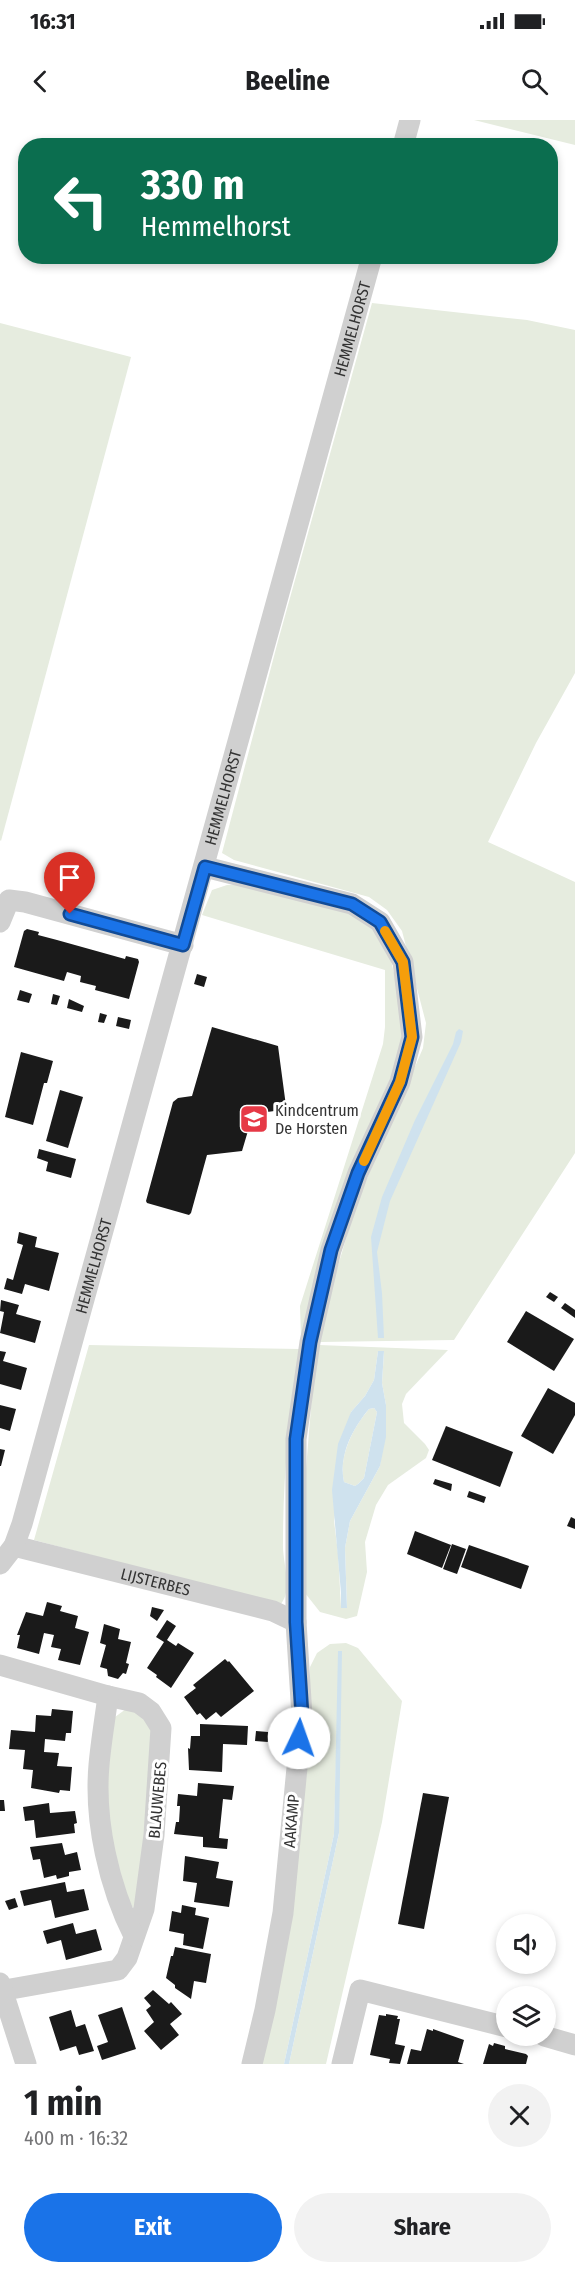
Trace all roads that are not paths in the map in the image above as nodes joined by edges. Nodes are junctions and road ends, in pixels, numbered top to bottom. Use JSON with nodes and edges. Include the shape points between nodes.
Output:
{"nodes":[{"id":1,"x":410,"y":120,"type":"edge"},
{"id":2,"x":405,"y":138,"type":"edge"},
{"id":3,"x":370,"y":264,"type":"edge"},
{"id":4,"x":205,"y":867,"type":"junction"},
{"id":5,"x":0,"y":922,"type":"edge"},
{"id":6,"x":183,"y":945,"type":"junction"},
{"id":7,"x":14,"y":1546,"type":"junction"},
{"id":8,"x":0,"y":1564,"type":"edge"},
{"id":9,"x":296,"y":1622,"type":"junction"},
{"id":10,"x":0,"y":1665,"type":"edge"},
{"id":11,"x":108,"y":1696,"type":"junction"},
{"id":12,"x":134,"y":1936,"type":"junction"},
{"id":13,"x":1,"y":1988,"type":"edge"},
{"id":14,"x":496,"y":2024,"type":"edge"},
{"id":15,"x":556,"y":2039,"type":"edge"},
{"id":16,"x":575,"y":2045,"type":"edge"},
{"id":17,"x":27,"y":2064,"type":"edge"},
{"id":18,"x":252,"y":2064,"type":"edge"},
{"id":19,"x":342,"y":2064,"type":"edge"}],
"edges":[{"from":1,"to":2,"type":"street"},
{"from":3,"to":4,"type":"street","name":"HEMMELHORST"},
{"from":4,"to":6,"type":"street","name":"HEMMELHORST"},
{"from":4,"to":9,"type":"street","name":"AAKAMP","via":[[352,904],[380,922],[403,962],[410,1015],[412,1037],[400,1082],[358,1173],[331,1250],[310,1342],[296,1439]]},
{"from":5,"to":6,"type":"street","via":[[9,900],[25,902]]},
{"from":6,"to":7,"type":"street","name":"HEMMELHORST"},
{"from":7,"to":8,"type":"street","name":"HEMMELHORST"},
{"from":7,"to":9,"type":"street","name":"LIJSTERBES","via":[[273,1611]]},
{"from":9,"to":18,"type":"street","name":"AAKAMP","via":[[302,1716],[283,1913]]},
{"from":10,"to":11,"type":"street","name":"BLAUWEBES"},
{"from":11,"to":12,"type":"street","via":[[99,1767],[101,1823],[110,1877]]},
{"from":11,"to":12,"type":"street","name":"BLAUWEBES","via":[[139,1703],[151,1712],[161,1728],[154,1835],[144,1909]]},
{"from":12,"to":13,"type":"street","name":"BLAUWEBES","via":[[127,1958],[118,1970]]},
{"from":13,"to":17,"type":"street"},
{"from":14,"to":19,"type":"street","via":[[360,1990]]},
{"from":15,"to":16,"type":"street"}]}
